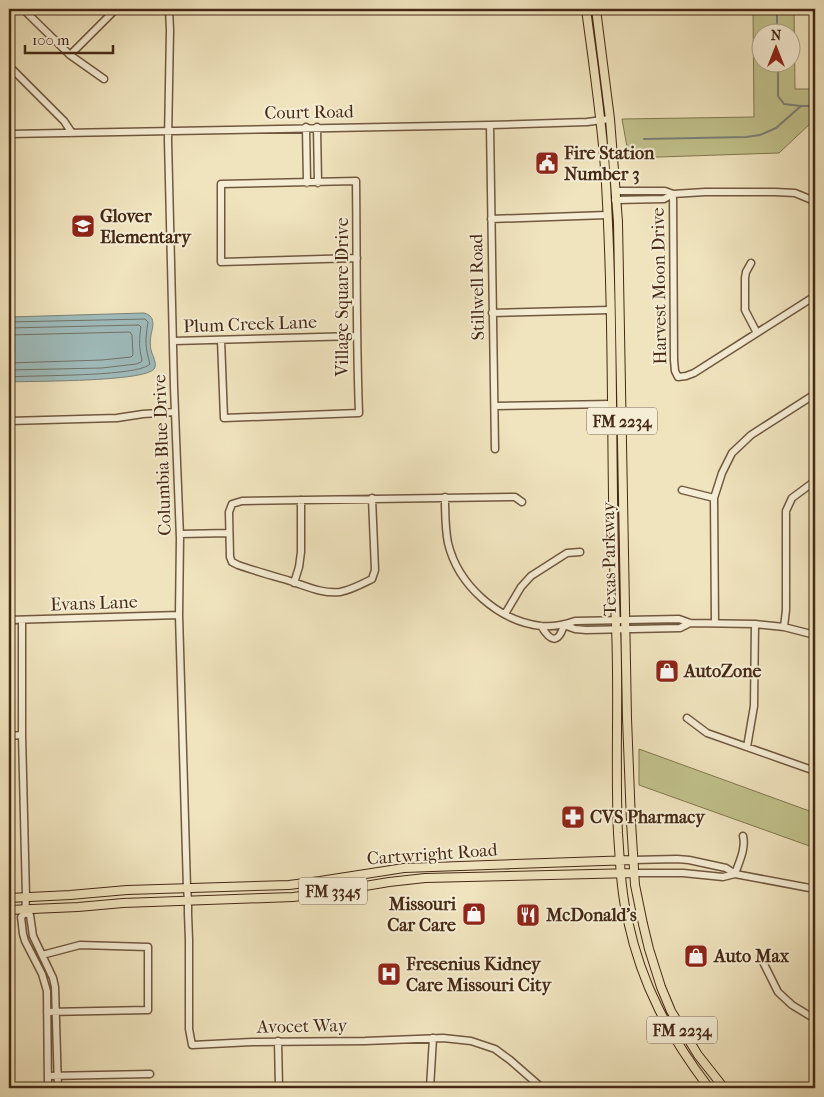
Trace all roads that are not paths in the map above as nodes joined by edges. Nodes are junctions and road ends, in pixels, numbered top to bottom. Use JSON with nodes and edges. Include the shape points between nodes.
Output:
{"nodes":[{"id":1,"x":22,"y":9,"type":"edge"},
{"id":2,"x":116,"y":9,"type":"edge"},
{"id":3,"x":169,"y":9,"type":"edge"},
{"id":4,"x":586,"y":9,"type":"edge"},
{"id":5,"x":596,"y":9,"type":"edge"},
{"id":6,"x":70,"y":56,"type":"junction"},
{"id":7,"x":9,"y":66,"type":"edge"},
{"id":8,"x":104,"y":79,"type":"dead end"},
{"id":9,"x":610,"y":119,"type":"junction"},
{"id":10,"x":600,"y":120,"type":"junction"},
{"id":11,"x":490,"y":125,"type":"junction"},
{"id":12,"x":306,"y":127,"type":"junction"},
{"id":13,"x":317,"y":127,"type":"junction"},
{"id":14,"x":169,"y":131,"type":"junction"},
{"id":15,"x":72,"y":133,"type":"junction"},
{"id":16,"x":9,"y":134,"type":"edge"},
{"id":17,"x":318,"y":182,"type":"junction"},
{"id":18,"x":307,"y":183,"type":"junction"},
{"id":19,"x":615,"y":191,"type":"junction"},
{"id":20,"x":673,"y":194,"type":"junction"},
{"id":21,"x":616,"y":200,"type":"junction"},
{"id":22,"x":815,"y":204,"type":"edge"},
{"id":23,"x":607,"y":215,"type":"junction"},
{"id":24,"x":491,"y":219,"type":"junction"},
{"id":25,"x":357,"y":258,"type":"junction"},
{"id":26,"x":751,"y":264,"type":"dead end"},
{"id":27,"x":815,"y":296,"type":"edge"},
{"id":28,"x":610,"y":310,"type":"junction"},
{"id":29,"x":492,"y":313,"type":"junction"},
{"id":30,"x":757,"y":333,"type":"junction"},
{"id":31,"x":357,"y":336,"type":"junction"},
{"id":32,"x":221,"y":340,"type":"junction"},
{"id":33,"x":174,"y":342,"type":"junction"},
{"id":34,"x":815,"y":394,"type":"edge"},
{"id":35,"x":612,"y":404,"type":"junction"},
{"id":36,"x":495,"y":406,"type":"junction"},
{"id":37,"x":175,"y":412,"type":"junction"},
{"id":38,"x":9,"y":421,"type":"edge"},
{"id":39,"x":495,"y":449,"type":"dead end"},
{"id":40,"x":815,"y":481,"type":"edge"},
{"id":41,"x":682,"y":490,"type":"dead end"},
{"id":42,"x":445,"y":497,"type":"junction"},
{"id":43,"x":372,"y":498,"type":"junction"},
{"id":44,"x":714,"y":498,"type":"junction"},
{"id":45,"x":301,"y":500,"type":"junction"},
{"id":46,"x":522,"y":502,"type":"dead end"},
{"id":47,"x":229,"y":533,"type":"junction"},
{"id":48,"x":180,"y":534,"type":"junction"},
{"id":49,"x":580,"y":552,"type":"dead end"},
{"id":50,"x":294,"y":583,"type":"junction"},
{"id":51,"x":505,"y":614,"type":"junction"},
{"id":52,"x":179,"y":615,"type":"junction"},
{"id":53,"x":9,"y":620,"type":"edge"},
{"id":54,"x":22,"y":620,"type":"junction"},
{"id":55,"x":616,"y":620,"type":"junction"},
{"id":56,"x":625,"y":620,"type":"junction"},
{"id":57,"x":690,"y":623,"type":"junction"},
{"id":58,"x":715,"y":623,"type":"junction"},
{"id":59,"x":755,"y":624,"type":"junction"},
{"id":60,"x":564,"y":625,"type":"junction"},
{"id":61,"x":541,"y":626,"type":"junction"},
{"id":62,"x":784,"y":627,"type":"junction"},
{"id":63,"x":616,"y":629,"type":"junction"},
{"id":64,"x":625,"y":629,"type":"junction"},
{"id":65,"x":815,"y":635,"type":"edge"},
{"id":66,"x":687,"y":718,"type":"dead end"},
{"id":67,"x":22,"y":735,"type":"junction"},
{"id":68,"x":9,"y":736,"type":"edge"},
{"id":69,"x":747,"y":747,"type":"junction"},
{"id":70,"x":815,"y":771,"type":"edge"},
{"id":71,"x":743,"y":836,"type":"dead end"},
{"id":72,"x":633,"y":860,"type":"junction"},
{"id":73,"x":620,"y":861,"type":"junction"},
{"id":74,"x":498,"y":864,"type":"junction"},
{"id":75,"x":424,"y":866,"type":"junction"},
{"id":76,"x":634,"y":873,"type":"junction"},
{"id":77,"x":620,"y":874,"type":"junction"},
{"id":78,"x":735,"y":874,"type":"junction"},
{"id":79,"x":500,"y":877,"type":"junction"},
{"id":80,"x":425,"y":878,"type":"junction"},
{"id":81,"x":320,"y":881,"type":"junction"},
{"id":82,"x":187,"y":888,"type":"junction"},
{"id":83,"x":815,"y":889,"type":"edge"},
{"id":84,"x":323,"y":893,"type":"junction"},
{"id":85,"x":26,"y":897,"type":"junction"},
{"id":86,"x":9,"y":898,"type":"edge"},
{"id":87,"x":188,"y":900,"type":"junction"},
{"id":88,"x":9,"y":910,"type":"edge"},
{"id":89,"x":25,"y":912,"type":"junction"},
{"id":90,"x":42,"y":955,"type":"junction"},
{"id":91,"x":760,"y":956,"type":"dead end"},
{"id":92,"x":47,"y":1012,"type":"junction"},
{"id":93,"x":56,"y":1012,"type":"junction"},
{"id":94,"x":815,"y":1019,"type":"edge"},
{"id":95,"x":433,"y":1038,"type":"junction"},
{"id":96,"x":278,"y":1042,"type":"junction"},
{"id":97,"x":150,"y":1074,"type":"dead end"},
{"id":98,"x":48,"y":1076,"type":"junction"},
{"id":99,"x":58,"y":1076,"type":"junction"},
{"id":100,"x":48,"y":1088,"type":"edge"},
{"id":101,"x":58,"y":1088,"type":"edge"},
{"id":102,"x":279,"y":1088,"type":"edge"},
{"id":103,"x":430,"y":1088,"type":"edge"},
{"id":104,"x":542,"y":1088,"type":"edge"},
{"id":105,"x":709,"y":1088,"type":"edge"},
{"id":106,"x":724,"y":1088,"type":"edge"}],
"edges":[{"from":1,"to":6,"type":"street"},
{"from":2,"to":6,"type":"street"},
{"from":3,"to":14,"type":"street","name":"Columbia Blue Drive"},
{"from":4,"to":10,"type":"main road","name":"Texas Parkway","number":"FM 2234"},
{"from":5,"to":9,"type":"main road","name":"Texas Parkway","number":"FM 2234"},
{"from":6,"to":8,"type":"street"},
{"from":7,"to":15,"type":"street"},
{"from":9,"to":10,"type":"street","name":"Court Road"},
{"from":9,"to":19,"type":"main road","name":"Texas Parkway","number":"FM 2234"},
{"from":10,"to":11,"type":"street","name":"Court Road"},
{"from":10,"to":23,"type":"main road","name":"Texas Parkway","number":"FM 2234"},
{"from":11,"to":13,"type":"street","name":"Court Road"},
{"from":11,"to":24,"type":"street","name":"Stillwell Road"},
{"from":12,"to":13,"type":"street","name":"Court Road"},
{"from":12,"to":14,"type":"street","name":"Court Road"},
{"from":12,"to":18,"type":"street"},
{"from":13,"to":17,"type":"street"},
{"from":14,"to":15,"type":"street","name":"Court Road"},
{"from":14,"to":33,"type":"street","name":"Columbia Blue Drive"},
{"from":15,"to":16,"type":"street","name":"Court Road"},
{"from":17,"to":18,"type":"street"},
{"from":17,"to":25,"type":"street","name":"Village Square Drive","via":[[356,182]]},
{"from":18,"to":25,"type":"street","via":[[221,184],[222,262]]},
{"from":19,"to":20,"type":"street","via":[[665,191]]},
{"from":19,"to":21,"type":"main road","name":"Texas Parkway","number":"FM 2234"},
{"from":20,"to":21,"type":"street","via":[[664,199]]},
{"from":20,"to":22,"type":"street","via":[[795,193]]},
{"from":20,"to":30,"type":"street","name":"Harvest Moon Drive","via":[[674,360],[678,377],[694,373]]},
{"from":21,"to":56,"type":"main road","name":"Texas Parkway","number":"FM 2234"},
{"from":23,"to":24,"type":"street"},
{"from":23,"to":28,"type":"main road","name":"Texas Parkway","number":"FM 2234"},
{"from":24,"to":29,"type":"street","name":"Stillwell Road"},
{"from":25,"to":31,"type":"street","name":"Village Square Drive"},
{"from":26,"to":30,"type":"street","via":[[745,278],[745,310]]},
{"from":27,"to":30,"type":"street"},
{"from":28,"to":29,"type":"street"},
{"from":28,"to":35,"type":"main road","name":"Texas Parkway","number":"FM 2234"},
{"from":29,"to":36,"type":"street","name":"Stillwell Road"},
{"from":31,"to":32,"type":"street","name":"Plum Creek Lane"},
{"from":31,"to":32,"type":"street","name":"Village Square Drive","via":[[358,413],[224,418]]},
{"from":32,"to":33,"type":"street","name":"Plum Creek Lane"},
{"from":33,"to":37,"type":"street","name":"Columbia Blue Drive"},
{"from":34,"to":44,"type":"street","via":[[751,435],[732,452]]},
{"from":35,"to":36,"type":"street"},
{"from":35,"to":55,"type":"main road","name":"Texas Parkway","number":"FM 2234"},
{"from":36,"to":39,"type":"street","name":"Stillwell Road"},
{"from":37,"to":38,"type":"street","via":[[117,418]]},
{"from":37,"to":48,"type":"street","name":"Columbia Blue Drive"},
{"from":40,"to":62,"type":"street","via":[[792,498],[786,512]]},
{"from":41,"to":44,"type":"street"},
{"from":42,"to":43,"type":"street"},
{"from":42,"to":46,"type":"street","via":[[515,497]]},
{"from":42,"to":51,"type":"street","via":[[448,544],[462,575],[485,601]]},
{"from":43,"to":45,"type":"street"},
{"from":43,"to":50,"type":"street","via":[[375,570],[372,579],[338,592]]},
{"from":44,"to":58,"type":"street"},
{"from":45,"to":47,"type":"street","via":[[232,504]]},
{"from":45,"to":50,"type":"street","via":[[300,567]]},
{"from":47,"to":48,"type":"street"},
{"from":47,"to":50,"type":"street","via":[[232,562]]},
{"from":48,"to":52,"type":"street","name":"Columbia Blue Drive"},
{"from":49,"to":51,"type":"street","via":[[567,553],[531,576]]},
{"from":51,"to":61,"type":"street"},
{"from":52,"to":54,"type":"street","name":"Evans Lane"},
{"from":52,"to":82,"type":"street","name":"Columbia Blue Drive"},
{"from":53,"to":54,"type":"street","name":"Evans Lane"},
{"from":54,"to":67,"type":"street"},
{"from":55,"to":56,"type":"street"},
{"from":55,"to":60,"type":"street","via":[[575,621]]},
{"from":55,"to":63,"type":"main road","name":"Texas Parkway","number":"FM 2234"},
{"from":56,"to":57,"type":"street","via":[[680,619]]},
{"from":56,"to":64,"type":"main road","name":"Texas Parkway","number":"FM 2234"},
{"from":57,"to":58,"type":"street"},
{"from":57,"to":64,"type":"street","via":[[680,628]]},
{"from":58,"to":59,"type":"street"},
{"from":59,"to":62,"type":"street"},
{"from":59,"to":69,"type":"street","via":[[754,706]]},
{"from":60,"to":61,"type":"street"},
{"from":60,"to":61,"type":"street","via":[[561,634],[553,638],[546,635]]},
{"from":60,"to":63,"type":"street","via":[[586,630]]},
{"from":62,"to":65,"type":"street"},
{"from":63,"to":64,"type":"street"},
{"from":63,"to":73,"type":"main road","name":"Texas Parkway","number":"FM 2234"},
{"from":64,"to":72,"type":"main road","name":"Texas Parkway","number":"FM 2234"},
{"from":66,"to":69,"type":"street","via":[[708,732]]},
{"from":67,"to":68,"type":"street"},
{"from":67,"to":85,"type":"street"},
{"from":69,"to":70,"type":"street"},
{"from":71,"to":78,"type":"street","via":[[743,849]]},
{"from":72,"to":73,"type":"main road","name":"Cartwright Road"},
{"from":72,"to":76,"type":"main road","name":"Texas Parkway","number":"FM 2234"},
{"from":72,"to":78,"type":"street","name":"Cartwright Road","via":[[689,860],[726,868]]},
{"from":73,"to":74,"type":"main road","name":"Cartwright Road","number":"FM 3345"},
{"from":73,"to":77,"type":"main road","name":"Texas Parkway","number":"FM 2234"},
{"from":74,"to":75,"type":"main road","name":"Cartwright Road","number":"FM 3345"},
{"from":74,"to":79,"type":"main road"},
{"from":75,"to":80,"type":"main road"},
{"from":75,"to":81,"type":"main road","name":"Cartwright Road","number":"FM 3345"},
{"from":76,"to":77,"type":"main road","name":"Cartwright Road"},
{"from":76,"to":78,"type":"street","name":"Cartwright Road","via":[[723,877]]},
{"from":76,"to":106,"type":"main road","name":"Texas Parkway","number":"FM 2234","via":[[643,924],[671,1011],[698,1055]]},
{"from":77,"to":79,"type":"main road","name":"Cartwright Road","number":"FM 3345"},
{"from":77,"to":105,"type":"main road","name":"Texas Parkway","number":"FM 2234","via":[[629,929],[651,995],[682,1051]]},
{"from":78,"to":83,"type":"street","name":"Cartwright Road"},
{"from":79,"to":80,"type":"main road","name":"Cartwright Road","number":"FM 3345"},
{"from":80,"to":84,"type":"main road","name":"Cartwright Road","number":"FM 3345"},
{"from":81,"to":82,"type":"main road","name":"Cartwright Road","number":"FM 3345"},
{"from":81,"to":84,"type":"main road"},
{"from":82,"to":85,"type":"main road","name":"Cartwright Road","number":"FM 3345"},
{"from":82,"to":87,"type":"street","name":"Columbia Blue Drive"},
{"from":84,"to":87,"type":"main road","name":"Cartwright Road","number":"FM 3345"},
{"from":85,"to":86,"type":"main road","name":"Cartwright Road","number":"FM 3345"},
{"from":85,"to":89,"type":"street"},
{"from":87,"to":89,"type":"main road","name":"Cartwright Road","number":"FM 3345"},
{"from":87,"to":96,"type":"street","name":"Avocet Way","via":[[192,1045]]},
{"from":88,"to":89,"type":"main road","name":"Cartwright Road","number":"FM 3345"},
{"from":89,"to":90,"type":"street","via":[[30,915],[33,936]]},
{"from":89,"to":92,"type":"street","via":[[21,917],[23,934],[45,983]]},
{"from":90,"to":93,"type":"street","via":[[53,978]]},
{"from":90,"to":93,"type":"street","via":[[80,945],[148,946],[148,1010]]},
{"from":91,"to":94,"type":"street","via":[[778,992]]},
{"from":92,"to":93,"type":"street"},
{"from":92,"to":98,"type":"street"},
{"from":93,"to":99,"type":"street"},
{"from":95,"to":96,"type":"street","name":"Avocet Way"},
{"from":95,"to":103,"type":"street"},
{"from":95,"to":104,"type":"street","name":"Avocet Way","via":[[472,1041],[495,1049]]},
{"from":96,"to":102,"type":"street"},
{"from":97,"to":99,"type":"street"},
{"from":98,"to":99,"type":"street"},
{"from":98,"to":100,"type":"street"},
{"from":99,"to":101,"type":"street"}]}
